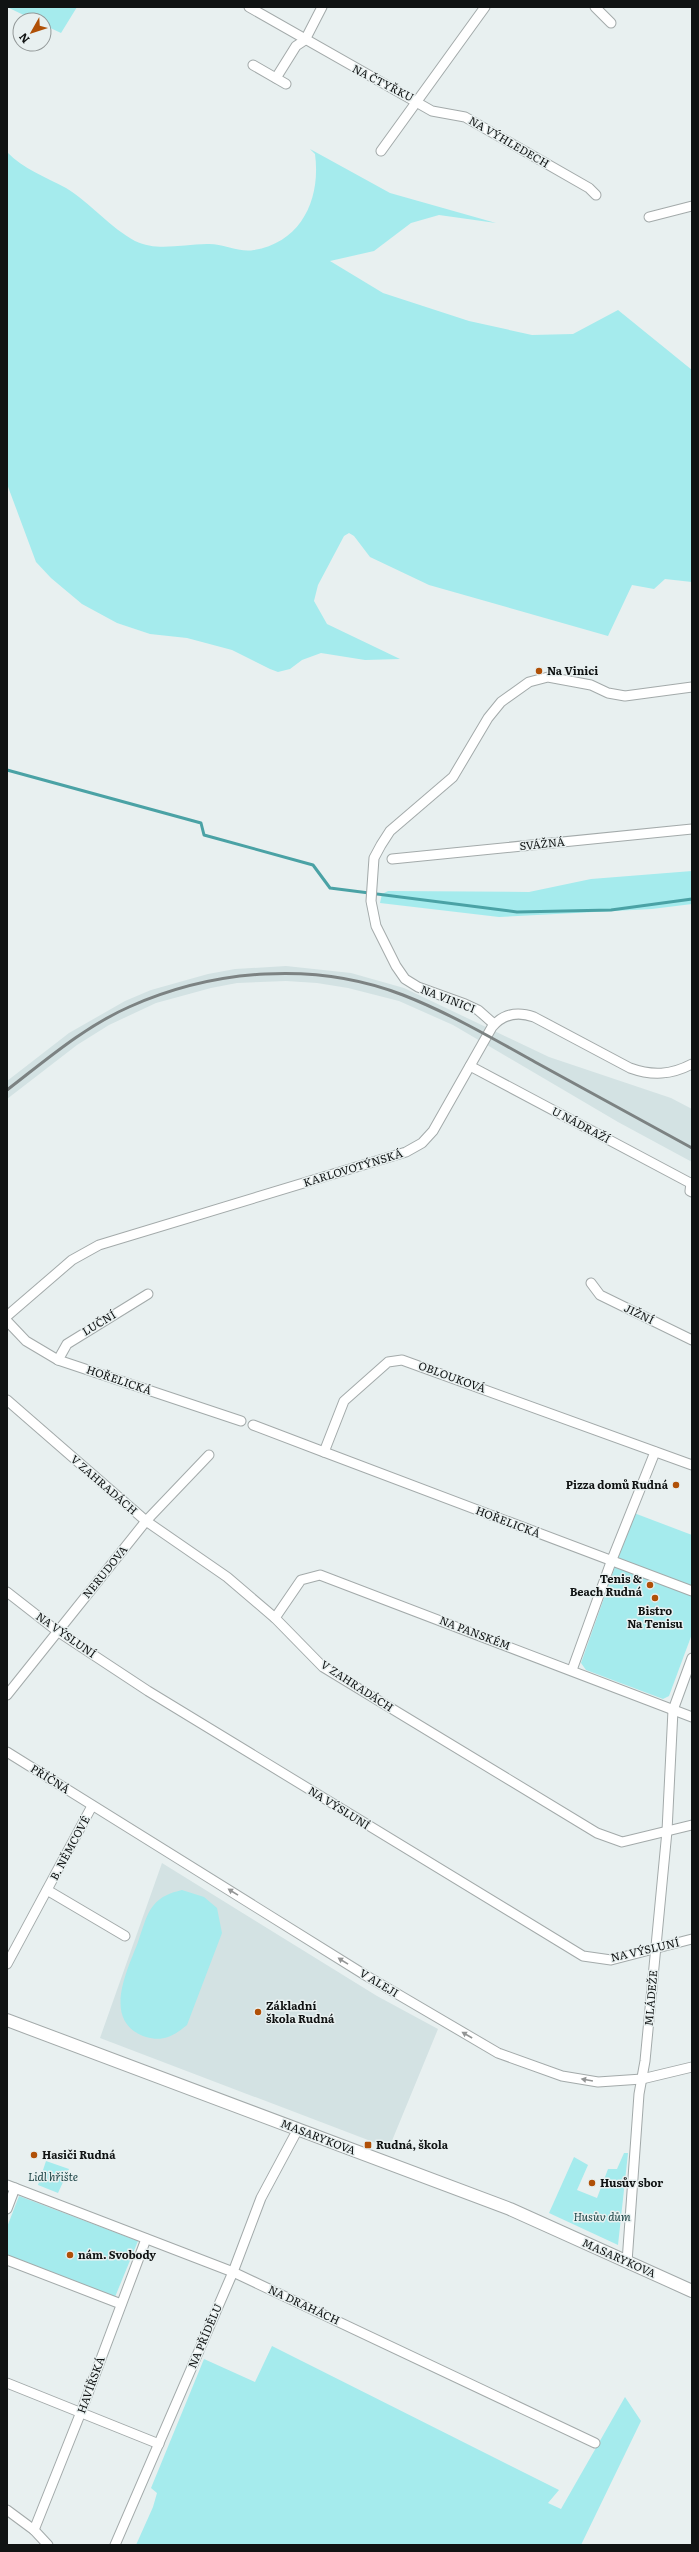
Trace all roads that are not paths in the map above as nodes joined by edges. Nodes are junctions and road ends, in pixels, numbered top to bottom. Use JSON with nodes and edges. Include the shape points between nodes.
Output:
{"nodes":[{"id":1,"x":249,"y":7,"type":"edge"},
{"id":2,"x":322,"y":7,"type":"edge"},
{"id":3,"x":485,"y":7,"type":"edge"},
{"id":4,"x":595,"y":7,"type":"edge"},
{"id":5,"x":611,"y":23,"type":"dead end"},
{"id":6,"x":305,"y":40,"type":"junction"},
{"id":7,"x":253,"y":65,"type":"dead end"},
{"id":8,"x":276,"y":78,"type":"junction"},
{"id":9,"x":286,"y":84,"type":"dead end"},
{"id":10,"x":416,"y":101,"type":"junction"},
{"id":11,"x":381,"y":151,"type":"dead end"},
{"id":12,"x":596,"y":195,"type":"dead end"},
{"id":13,"x":692,"y":206,"type":"edge"},
{"id":14,"x":649,"y":217,"type":"dead end"},
{"id":15,"x":692,"y":687,"type":"edge"},
{"id":16,"x":692,"y":829,"type":"edge"},
{"id":17,"x":392,"y":858,"type":"dead end"},
{"id":18,"x":494,"y":1024,"type":"junction"},
{"id":19,"x":692,"y":1064,"type":"edge"},
{"id":20,"x":470,"y":1066,"type":"junction"},
{"id":21,"x":692,"y":1186,"type":"edge"},
{"id":22,"x":591,"y":1283,"type":"dead end"},
{"id":23,"x":148,"y":1294,"type":"dead end"},
{"id":24,"x":7,"y":1316,"type":"edge"},
{"id":25,"x":7,"y":1321,"type":"edge"},
{"id":26,"x":692,"y":1340,"type":"edge"},
{"id":27,"x":58,"y":1360,"type":"junction"},
{"id":28,"x":7,"y":1400,"type":"edge"},
{"id":29,"x":241,"y":1421,"type":"dead end"},
{"id":30,"x":252,"y":1425,"type":"dead end"},
{"id":31,"x":324,"y":1452,"type":"junction"},
{"id":32,"x":655,"y":1452,"type":"junction"},
{"id":33,"x":209,"y":1455,"type":"dead end"},
{"id":34,"x":692,"y":1465,"type":"edge"},
{"id":35,"x":146,"y":1521,"type":"junction"},
{"id":36,"x":611,"y":1562,"type":"junction"},
{"id":37,"x":692,"y":1591,"type":"edge"},
{"id":38,"x":7,"y":1592,"type":"edge"},
{"id":39,"x":275,"y":1618,"type":"junction"},
{"id":40,"x":57,"y":1631,"type":"junction"},
{"id":41,"x":692,"y":1658,"type":"edge"},
{"id":42,"x":572,"y":1670,"type":"junction"},
{"id":43,"x":7,"y":1695,"type":"edge"},
{"id":44,"x":673,"y":1710,"type":"junction"},
{"id":45,"x":692,"y":1717,"type":"edge"},
{"id":46,"x":7,"y":1752,"type":"edge"},
{"id":47,"x":92,"y":1806,"type":"junction"},
{"id":48,"x":692,"y":1825,"type":"edge"},
{"id":49,"x":667,"y":1831,"type":"junction"},
{"id":50,"x":47,"y":1890,"type":"junction"},
{"id":51,"x":125,"y":1936,"type":"dead end"},
{"id":52,"x":692,"y":1939,"type":"edge"},
{"id":53,"x":655,"y":1949,"type":"junction"},
{"id":54,"x":7,"y":1964,"type":"edge"},
{"id":55,"x":7,"y":2021,"type":"edge"},
{"id":56,"x":692,"y":2068,"type":"edge"},
{"id":57,"x":642,"y":2079,"type":"junction"},
{"id":58,"x":298,"y":2129,"type":"junction"},
{"id":59,"x":11,"y":2186,"type":"edge"},
{"id":60,"x":7,"y":2209,"type":"edge"},
{"id":61,"x":146,"y":2239,"type":"junction"},
{"id":62,"x":7,"y":2260,"type":"edge"},
{"id":63,"x":627,"y":2262,"type":"junction"},
{"id":64,"x":233,"y":2272,"type":"junction"},
{"id":65,"x":692,"y":2291,"type":"edge"},
{"id":66,"x":121,"y":2304,"type":"junction"},
{"id":67,"x":7,"y":2383,"type":"edge"},
{"id":68,"x":81,"y":2412,"type":"junction"},
{"id":69,"x":594,"y":2443,"type":"dead end"},
{"id":70,"x":159,"y":2444,"type":"junction"},
{"id":71,"x":7,"y":2510,"type":"edge"},
{"id":72,"x":34,"y":2530,"type":"junction"},
{"id":73,"x":48,"y":2545,"type":"edge"},
{"id":74,"x":115,"y":2545,"type":"edge"}],
"edges":[{"from":1,"to":6,"type":"street","name":"NA ČTYŘKU"},
{"from":2,"to":6,"type":"street"},
{"from":3,"to":10,"type":"street","name":"NA ČTYŘKU"},
{"from":4,"to":5,"type":"street"},
{"from":6,"to":8,"type":"street","via":[[296,46]]},
{"from":6,"to":10,"type":"street","name":"NA ČTYŘKU"},
{"from":7,"to":8,"type":"street"},
{"from":8,"to":9,"type":"street"},
{"from":10,"to":11,"type":"street"},
{"from":10,"to":12,"type":"street","name":"NA VÝHLEDECH","via":[[432,111],[465,117],[589,188]]},
{"from":13,"to":14,"type":"street"},
{"from":15,"to":18,"type":"street","name":"NA VINICI","via":[[625,696],[608,693],[590,685],[548,677],[528,682],[501,702],[488,718],[453,777],[390,831],[380,845],[374,858],[371,901],[376,926],[396,966],[405,979],[418,987],[466,1004],[478,1010]]},
{"from":16,"to":17,"type":"street","name":"SVÁŽNÁ"},
{"from":18,"to":19,"type":"street","via":[[507,1016],[527,1014],[647,1074],[665,1074]]},
{"from":18,"to":20,"type":"street","name":"KARLOVOTÝNSKÁ"},
{"from":20,"to":21,"type":"street","name":"U NÁDRAŽÍ"},
{"from":20,"to":24,"type":"street","name":"KARLOVOTÝNSKÁ","via":[[433,1131],[422,1143],[406,1152],[99,1246],[72,1260]]},
{"from":22,"to":26,"type":"street","name":"JIŽNÍ","via":[[600,1295]]},
{"from":23,"to":27,"type":"street","name":"LUČNÍ","via":[[67,1344]]},
{"from":25,"to":27,"type":"street","name":"HOŘELICKÁ","via":[[26,1341]]},
{"from":27,"to":29,"type":"street","name":"HOŘELICKÁ"},
{"from":28,"to":35,"type":"street","name":"V ZAHRADÁCH"},
{"from":30,"to":31,"type":"street"},
{"from":31,"to":32,"type":"street","name":"OBLOUKOVÁ","via":[[344,1401],[388,1362],[402,1360]]},
{"from":31,"to":36,"type":"street","name":"HOŘELICKÁ"},
{"from":32,"to":34,"type":"street","name":"OBLOUKOVÁ"},
{"from":32,"to":36,"type":"street"},
{"from":33,"to":35,"type":"street","name":"NERUDOVA"},
{"from":35,"to":39,"type":"street","name":"V ZAHRADÁCH","via":[[228,1577]]},
{"from":35,"to":40,"type":"street","name":"NERUDOVA"},
{"from":36,"to":37,"type":"street","name":"HOŘELICKÁ"},
{"from":36,"to":42,"type":"street"},
{"from":38,"to":40,"type":"street","name":"NA VÝSLUNÍ"},
{"from":39,"to":42,"type":"street","name":"NA PANSKÉM","via":[[301,1580],[320,1575]]},
{"from":39,"to":49,"type":"street","name":"V ZAHRADÁCH","via":[[324,1666],[597,1833],[622,1842]]},
{"from":40,"to":43,"type":"street","name":"NERUDOVA"},
{"from":40,"to":53,"type":"street","name":"NA VÝSLUNÍ","via":[[162,1699],[583,1956],[611,1960]]},
{"from":41,"to":44,"type":"street","name":"MLÁDEŽE"},
{"from":42,"to":44,"type":"street","name":"NA PANSKÉM"},
{"from":44,"to":45,"type":"street","name":"NA PANSKÉM"},
{"from":44,"to":49,"type":"street","name":"MLÁDEŽE"},
{"from":46,"to":47,"type":"street","name":"PŘÍČNÁ"},
{"from":47,"to":50,"type":"street","name":"B. NĚMCOVÉ"},
{"from":57,"to":47,"type":"street","name":"V ALEJI","one_way":true,"via":[[598,2082],[562,2076],[498,2053]]},
{"from":48,"to":49,"type":"street","name":"V ZAHRADÁCH"},
{"from":49,"to":53,"type":"street","name":"MLÁDEŽE"},
{"from":50,"to":51,"type":"street","name":"B. NĚMCOVÉ"},
{"from":50,"to":54,"type":"street","name":"B. NĚMCOVÉ"},
{"from":52,"to":53,"type":"street","name":"NA VÝSLUNÍ"},
{"from":53,"to":57,"type":"street","name":"MLÁDEŽE"},
{"from":55,"to":58,"type":"main road","name":"MASARYKOVA"},
{"from":56,"to":57,"type":"street","name":"V ALEJI"},
{"from":57,"to":63,"type":"street","name":"MLÁDEŽE"},
{"from":58,"to":63,"type":"main road","name":"MASARYKOVA","via":[[510,2209]]},
{"from":58,"to":64,"type":"street","name":"NA PŘÍDĚLU","via":[[261,2198]]},
{"from":59,"to":60,"type":"street"},
{"from":59,"to":61,"type":"street","name":"NA DRAHÁCH"},
{"from":61,"to":64,"type":"street","name":"NA DRAHÁCH"},
{"from":61,"to":66,"type":"street","name":"HAVÍŘSKÁ"},
{"from":62,"to":66,"type":"street"},
{"from":63,"to":65,"type":"main road","name":"MASARYKOVA"},
{"from":64,"to":69,"type":"street","name":"NA DRAHÁCH"},
{"from":64,"to":70,"type":"street","name":"NA PŘÍDĚLU"},
{"from":66,"to":68,"type":"street","name":"HAVÍŘSKÁ"},
{"from":67,"to":68,"type":"street"},
{"from":68,"to":70,"type":"street"},
{"from":68,"to":72,"type":"street","name":"HAVÍŘSKÁ"},
{"from":70,"to":74,"type":"street","name":"NA PŘÍDĚLU"},
{"from":71,"to":72,"type":"street"},
{"from":72,"to":73,"type":"street"}]}
